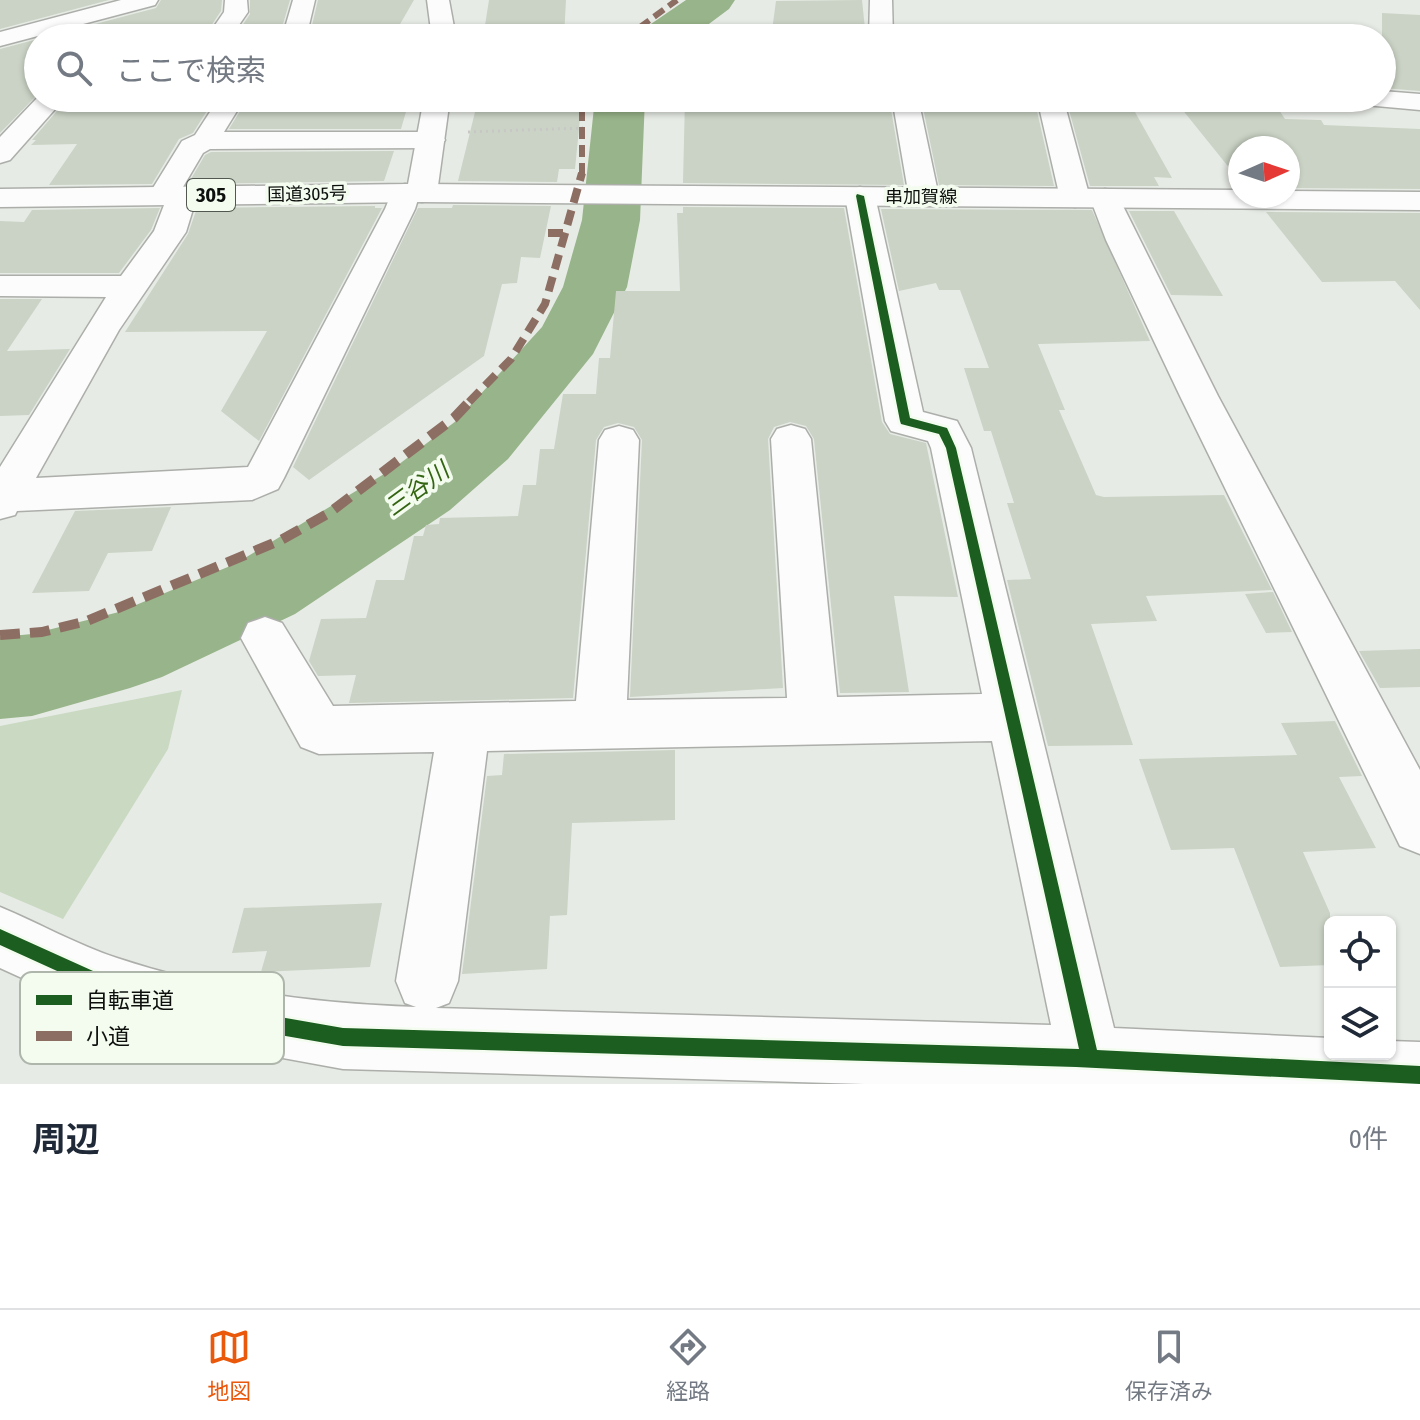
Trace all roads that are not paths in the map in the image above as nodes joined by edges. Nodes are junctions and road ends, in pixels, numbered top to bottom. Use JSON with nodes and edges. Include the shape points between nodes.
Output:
{"nodes":[{"id":1,"x":147,"y":0,"type":"edge"},
{"id":2,"x":236,"y":0,"type":"edge"},
{"id":3,"x":304,"y":0,"type":"edge"},
{"id":4,"x":438,"y":0,"type":"edge"},
{"id":5,"x":881,"y":0,"type":"edge"},
{"id":6,"x":71,"y":9,"type":"edge"},
{"id":7,"x":36,"y":24,"type":"edge"},
{"id":8,"x":228,"y":24,"type":"edge"},
{"id":9,"x":298,"y":24,"type":"edge"},
{"id":10,"x":442,"y":24,"type":"edge"},
{"id":11,"x":881,"y":24,"type":"edge"},
{"id":12,"x":24,"y":29,"type":"edge"},
{"id":13,"x":0,"y":39,"type":"edge"},
{"id":14,"x":1396,"y":100,"type":"edge"},
{"id":15,"x":1420,"y":102,"type":"edge"},
{"id":16,"x":39,"y":112,"type":"edge"},
{"id":17,"x":223,"y":112,"type":"edge"},
{"id":18,"x":435,"y":112,"type":"edge"},
{"id":19,"x":908,"y":112,"type":"edge"},
{"id":20,"x":1056,"y":112,"type":"edge"},
{"id":21,"x":431,"y":140,"type":"junction"},
{"id":22,"x":205,"y":141,"type":"junction"},
{"id":23,"x":0,"y":154,"type":"edge"},
{"id":24,"x":414,"y":193,"type":"junction"},
{"id":25,"x":172,"y":196,"type":"junction"},
{"id":26,"x":860,"y":196,"type":"junction"},
{"id":27,"x":924,"y":197,"type":"junction"},
{"id":28,"x":0,"y":198,"type":"edge"},
{"id":29,"x":1090,"y":198,"type":"junction"},
{"id":30,"x":1420,"y":201,"type":"edge"},
{"id":31,"x":0,"y":286,"type":"edge"},
{"id":32,"x":134,"y":287,"type":"junction"},
{"id":33,"x":791,"y":439,"type":"dead end"},
{"id":34,"x":619,"y":440,"type":"dead end"},
{"id":35,"x":2,"y":499,"type":"edge"},
{"id":36,"x":265,"y":638,"type":"dead end"},
{"id":37,"x":1013,"y":717,"type":"junction"},
{"id":38,"x":814,"y":721,"type":"junction"},
{"id":39,"x":600,"y":725,"type":"junction"},
{"id":40,"x":464,"y":727,"type":"junction"},
{"id":41,"x":1420,"y":826,"type":"edge"},
{"id":42,"x":0,"y":937,"type":"edge"},
{"id":43,"x":77,"y":972,"type":"edge"},
{"id":44,"x":427,"y":981,"type":"dead end"},
{"id":45,"x":284,"y":1027,"type":"edge"},
{"id":46,"x":1090,"y":1059,"type":"junction"},
{"id":47,"x":1420,"y":1075,"type":"edge"}],
"edges":[{"from":1,"to":6,"type":"main road"},
{"from":2,"to":8,"type":"main road"},
{"from":3,"to":9,"type":"main road"},
{"from":4,"to":10,"type":"main road"},
{"from":5,"to":11,"type":"main road"},
{"from":6,"to":7,"type":"main road"},
{"from":12,"to":13,"type":"main road"},
{"from":14,"to":15,"type":"main road"},
{"from":16,"to":23,"type":"main road"},
{"from":17,"to":22,"type":"main road"},
{"from":18,"to":21,"type":"main road"},
{"from":19,"to":27,"type":"main road"},
{"from":20,"to":29,"type":"main road"},
{"from":21,"to":22,"type":"main road"},
{"from":21,"to":24,"type":"main road"},
{"from":22,"to":25,"type":"main road","via":[[192,147]]},
{"from":24,"to":25,"type":"main road","name":"国道305号","number":"305"},
{"from":24,"to":26,"type":"main road","name":"串加賀線"},
{"from":24,"to":35,"type":"main road","via":[[400,209],[263,478],[252,484]]},
{"from":25,"to":28,"type":"main road","name":"国道305号","number":"305"},
{"from":25,"to":32,"type":"main road","via":[[170,232]]},
{"from":26,"to":27,"type":"main road","name":"串加賀線"},
{"from":26,"to":37,"type":"main road","via":[[905,421],[943,431],[951,448]]},
{"from":27,"to":29,"type":"main road","name":"串加賀線"},
{"from":29,"to":30,"type":"main road","name":"串加賀線"},
{"from":29,"to":41,"type":"main road","via":[[1122,240]]},
{"from":31,"to":32,"type":"main road"},
{"from":32,"to":35,"type":"main road","via":[[103,327]]},
{"from":33,"to":38,"type":"main road"},
{"from":34,"to":39,"type":"main road"},
{"from":36,"to":40,"type":"main road","via":[[319,730]]},
{"from":37,"to":38,"type":"main road"},
{"from":37,"to":46,"type":"main road"},
{"from":38,"to":39,"type":"main road"},
{"from":39,"to":40,"type":"main road"},
{"from":40,"to":44,"type":"main road"},
{"from":42,"to":43,"type":"main road"},
{"from":45,"to":46,"type":"main road","via":[[343,1037]]},
{"from":46,"to":47,"type":"main road"}]}
